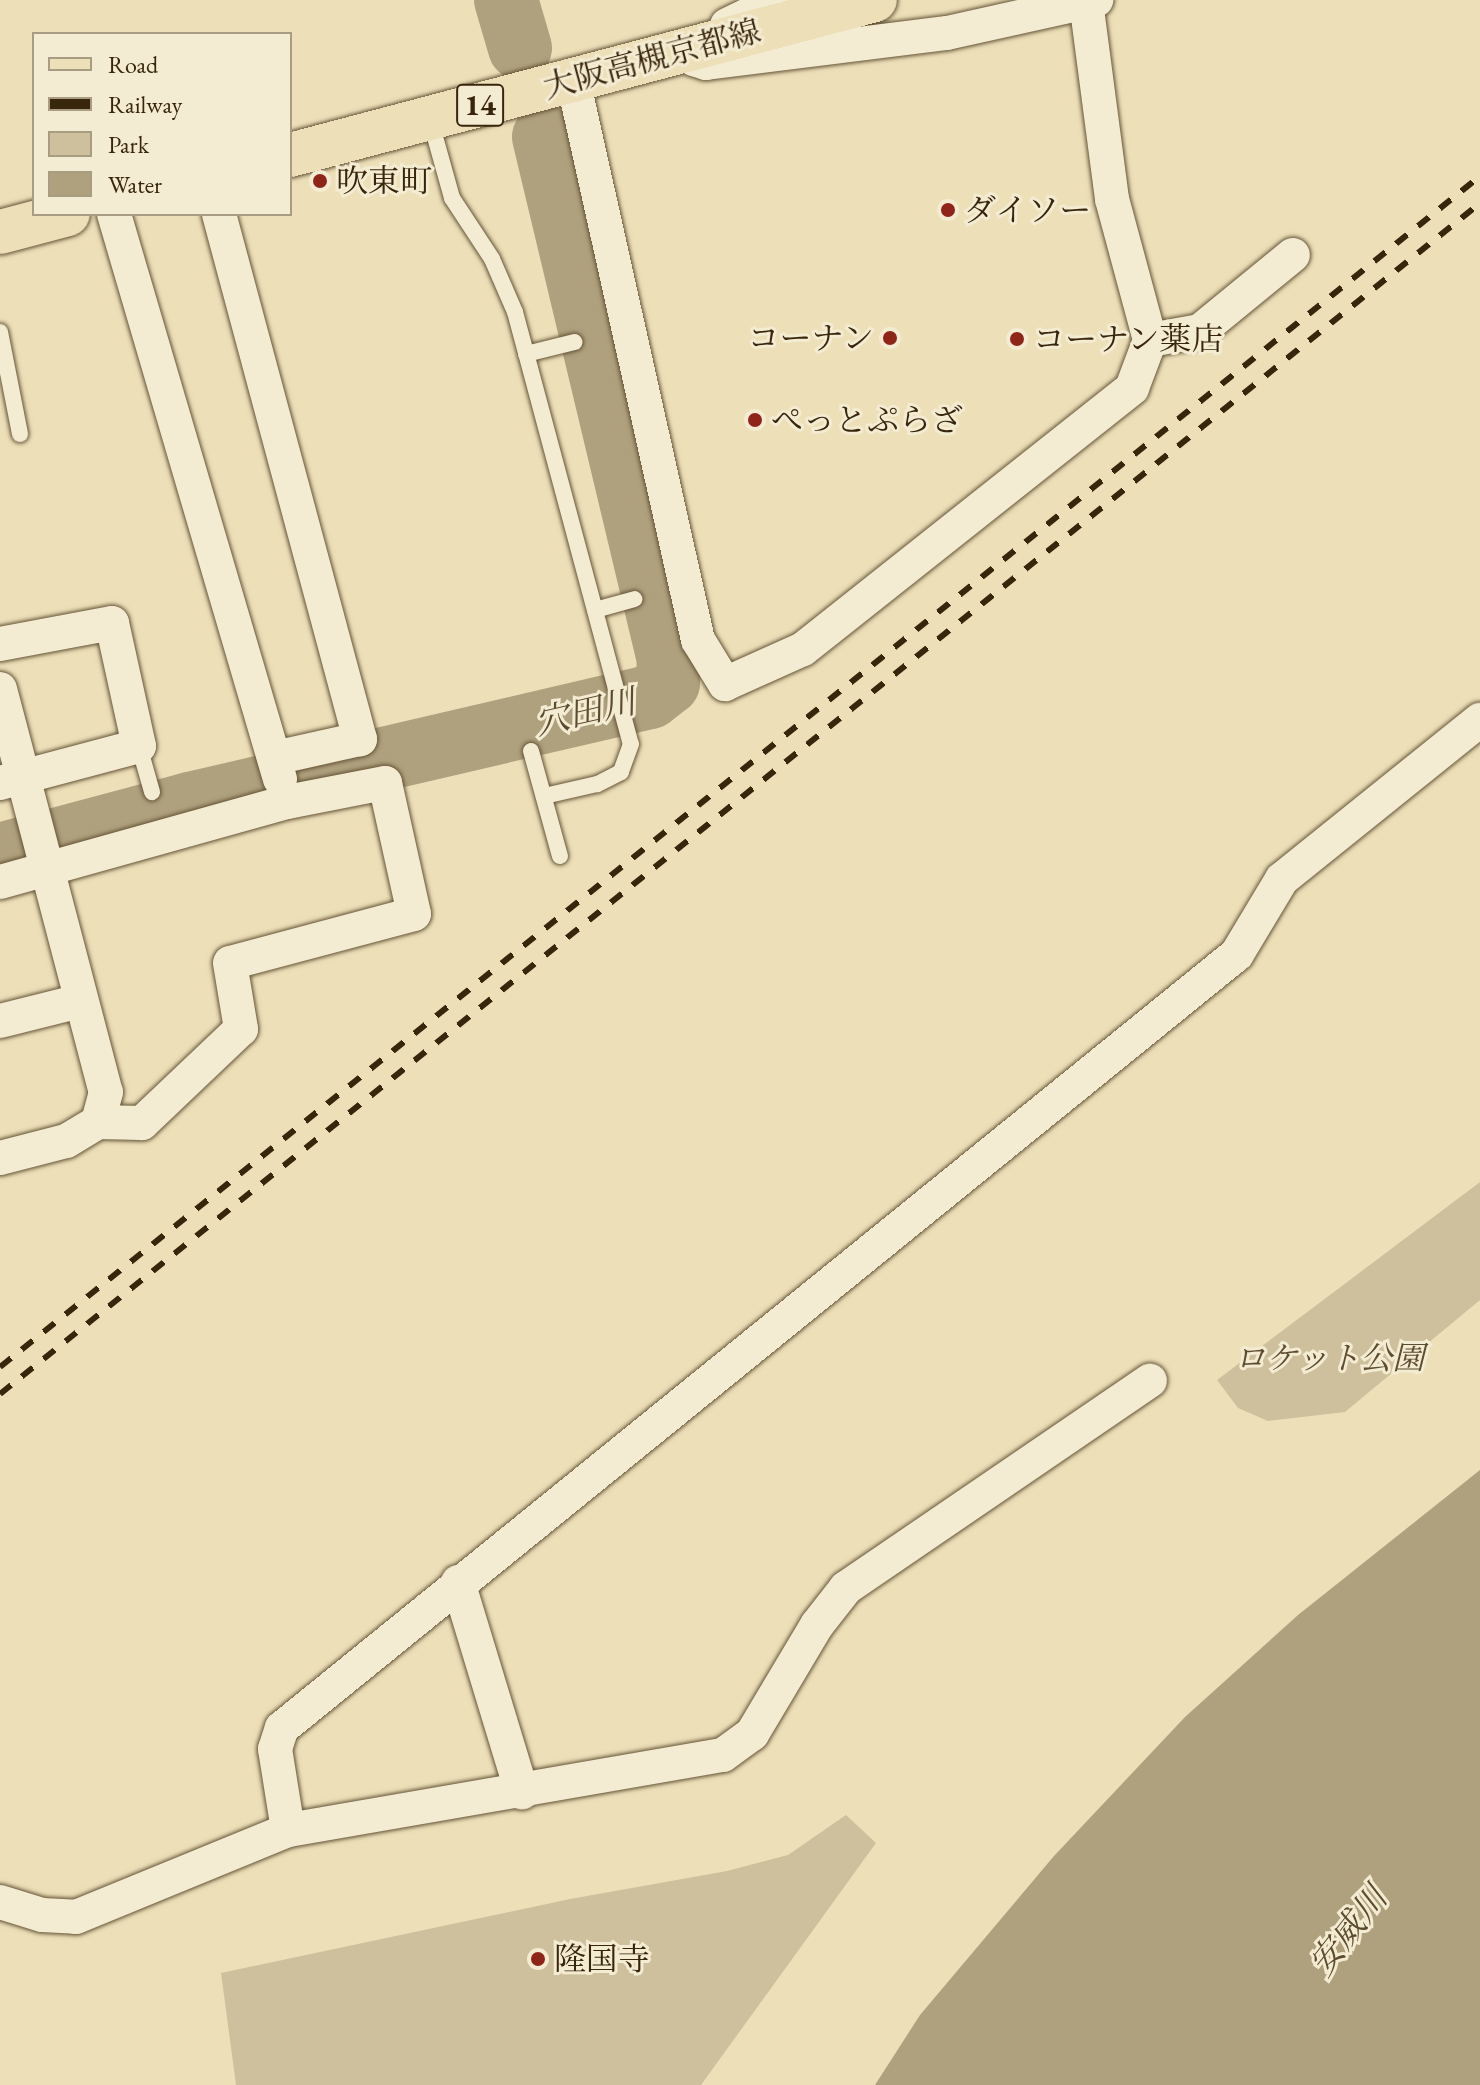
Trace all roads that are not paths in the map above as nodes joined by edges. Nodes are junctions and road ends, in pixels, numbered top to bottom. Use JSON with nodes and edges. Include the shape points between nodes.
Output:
{"nodes":[{"id":1,"x":779,"y":0,"type":"edge"},
{"id":2,"x":875,"y":0,"type":"edge"},
{"id":3,"x":1091,"y":1,"type":"edge"},
{"id":4,"x":669,"y":52,"type":"junction"},
{"id":5,"x":573,"y":80,"type":"junction"},
{"id":6,"x":430,"y":118,"type":"junction"},
{"id":7,"x":292,"y":154,"type":"edge"},
{"id":8,"x":60,"y":216,"type":"edge"},
{"id":9,"x":115,"y":216,"type":"edge"},
{"id":10,"x":220,"y":216,"type":"edge"},
{"id":11,"x":0,"y":232,"type":"edge"},
{"id":12,"x":1293,"y":255,"type":"dead end"},
{"id":13,"x":0,"y":332,"type":"edge"},
{"id":14,"x":1150,"y":340,"type":"junction"},
{"id":15,"x":575,"y":342,"type":"dead end"},
{"id":16,"x":526,"y":354,"type":"junction"},
{"id":17,"x":20,"y":434,"type":"dead end"},
{"id":18,"x":635,"y":599,"type":"dead end"},
{"id":19,"x":595,"y":610,"type":"junction"},
{"id":20,"x":0,"y":644,"type":"edge"},
{"id":21,"x":0,"y":689,"type":"edge"},
{"id":22,"x":1480,"y":720,"type":"edge"},
{"id":23,"x":139,"y":746,"type":"junction"},
{"id":24,"x":531,"y":751,"type":"dead end"},
{"id":25,"x":280,"y":778,"type":"junction"},
{"id":26,"x":12,"y":780,"type":"edge"},
{"id":27,"x":152,"y":792,"type":"dead end"},
{"id":28,"x":544,"y":796,"type":"junction"},
{"id":29,"x":560,"y":856,"type":"dead end"},
{"id":30,"x":46,"y":869,"type":"junction"},
{"id":31,"x":0,"y":882,"type":"edge"},
{"id":32,"x":80,"y":1001,"type":"junction"},
{"id":33,"x":0,"y":1021,"type":"edge"},
{"id":34,"x":98,"y":1122,"type":"junction"},
{"id":35,"x":0,"y":1158,"type":"edge"},
{"id":36,"x":1150,"y":1381,"type":"dead end"},
{"id":37,"x":458,"y":1582,"type":"junction"},
{"id":38,"x":522,"y":1792,"type":"junction"},
{"id":39,"x":288,"y":1830,"type":"junction"},
{"id":40,"x":0,"y":1902,"type":"edge"}],
"edges":[{"from":1,"to":4,"type":"street"},
{"from":2,"to":4,"type":"main road","name":"大阪高槻京都線","number":"14"},
{"from":3,"to":4,"type":"street","via":[[947,33],[706,63]]},
{"from":3,"to":14,"type":"street","via":[[1112,199]]},
{"from":4,"to":5,"type":"main road","name":"大阪高槻京都線","number":"14"},
{"from":5,"to":6,"type":"main road","name":"大阪高槻京都線","number":"14"},
{"from":5,"to":14,"type":"street","via":[[698,640],[725,684],[803,649],[1132,388]]},
{"from":6,"to":7,"type":"main road","name":"大阪高槻京都線","number":"14"},
{"from":6,"to":16,"type":"lane","via":[[452,198],[492,259]]},
{"from":8,"to":11,"type":"main road"},
{"from":9,"to":25,"type":"street"},
{"from":10,"to":25,"type":"street","via":[[360,739]]},
{"from":12,"to":14,"type":"street","via":[[1200,331]]},
{"from":13,"to":17,"type":"lane"},
{"from":15,"to":16,"type":"lane"},
{"from":16,"to":19,"type":"lane"},
{"from":18,"to":19,"type":"lane"},
{"from":19,"to":28,"type":"lane","via":[[631,744],[621,772],[597,784]]},
{"from":20,"to":23,"type":"street","via":[[112,623]]},
{"from":21,"to":26,"type":"street"},
{"from":22,"to":37,"type":"street","via":[[1282,879],[1237,954]]},
{"from":23,"to":26,"type":"street"},
{"from":23,"to":27,"type":"lane"},
{"from":24,"to":28,"type":"lane"},
{"from":25,"to":30,"type":"street"},
{"from":25,"to":34,"type":"street","via":[[385,783],[414,914],[230,963],[241,1029],[142,1123]]},
{"from":26,"to":30,"type":"street","via":[[38,831]]},
{"from":28,"to":29,"type":"lane"},
{"from":30,"to":31,"type":"street"},
{"from":30,"to":32,"type":"street"},
{"from":32,"to":33,"type":"street"},
{"from":32,"to":34,"type":"street","via":[[106,1092]]},
{"from":34,"to":35,"type":"street","via":[[66,1141]]},
{"from":36,"to":38,"type":"street","via":[[846,1588],[742,1744],[723,1755]]},
{"from":37,"to":38,"type":"street"},
{"from":37,"to":39,"type":"street","via":[[282,1728],[275,1749]]},
{"from":38,"to":39,"type":"street"},
{"from":39,"to":40,"type":"street","via":[[76,1917],[42,1915]]}]}
